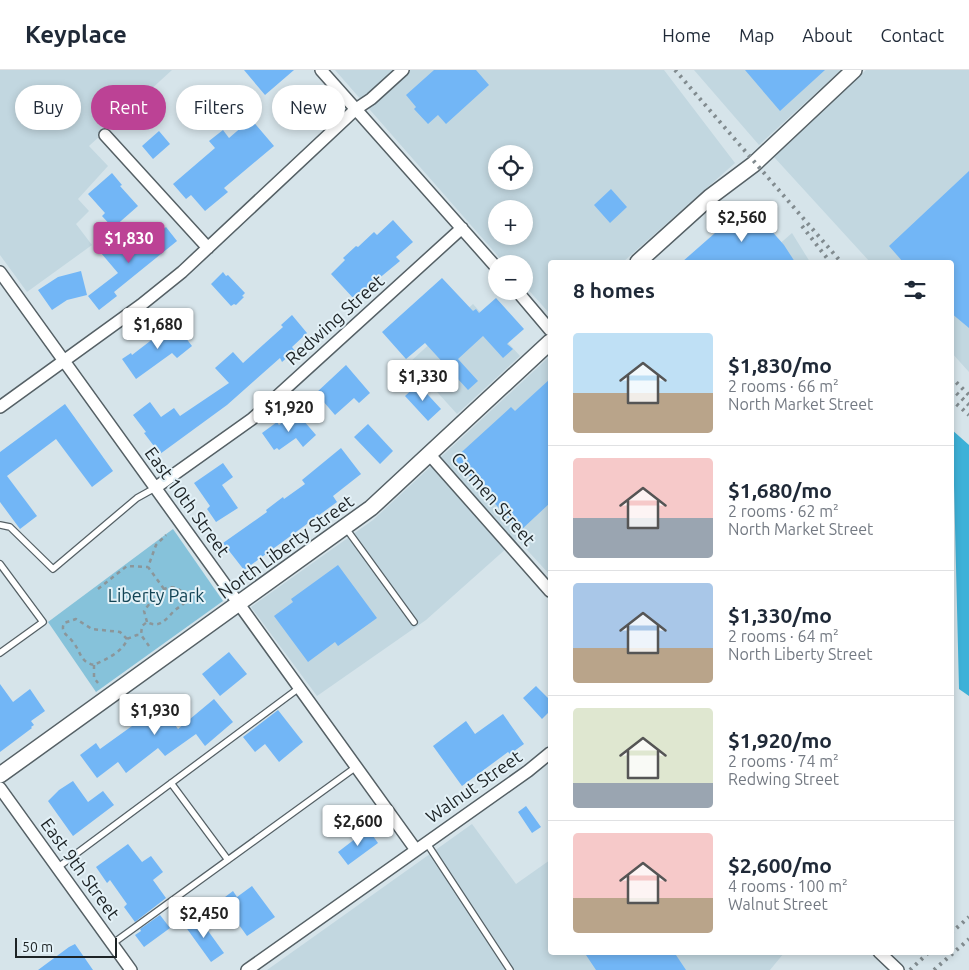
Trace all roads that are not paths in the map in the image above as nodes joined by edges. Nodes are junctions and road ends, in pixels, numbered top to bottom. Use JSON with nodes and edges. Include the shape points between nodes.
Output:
{"nodes":[{"id":1,"x":321,"y":70,"type":"edge"},
{"id":2,"x":404,"y":70,"type":"edge"},
{"id":3,"x":854,"y":70,"type":"edge"},
{"id":4,"x":356,"y":109,"type":"junction"},
{"id":5,"x":105,"y":135,"type":"dead end"},
{"id":6,"x":462,"y":228,"type":"junction"},
{"id":7,"x":208,"y":248,"type":"junction"},
{"id":8,"x":488,"y":258,"type":"edge"},
{"id":9,"x":640,"y":260,"type":"edge"},
{"id":10,"x":1,"y":277,"type":"edge"},
{"id":11,"x":525,"y":300,"type":"edge"},
{"id":12,"x":548,"y":328,"type":"edge"},
{"id":13,"x":548,"y":344,"type":"edge"},
{"id":14,"x":64,"y":361,"type":"junction"},
{"id":15,"x":0,"y":407,"type":"edge"},
{"id":16,"x":429,"y":454,"type":"junction"},
{"id":17,"x":155,"y":488,"type":"junction"},
{"id":18,"x":0,"y":525,"type":"edge"},
{"id":19,"x":345,"y":527,"type":"junction"},
{"id":20,"x":0,"y":564,"type":"edge"},
{"id":21,"x":548,"y":589,"type":"edge"},
{"id":22,"x":239,"y":604,"type":"junction"},
{"id":23,"x":414,"y":622,"type":"dead end"},
{"id":24,"x":0,"y":653,"type":"edge"},
{"id":25,"x":299,"y":688,"type":"junction"},
{"id":26,"x":548,"y":756,"type":"edge"},
{"id":27,"x":356,"y":767,"type":"junction"},
{"id":28,"x":0,"y":775,"type":"edge"},
{"id":29,"x":171,"y":783,"type":"junction"},
{"id":30,"x":0,"y":788,"type":"edge"},
{"id":31,"x":426,"y":842,"type":"junction"},
{"id":32,"x":416,"y":850,"type":"junction"},
{"id":33,"x":228,"y":860,"type":"junction"},
{"id":34,"x":57,"y":868,"type":"junction"},
{"id":35,"x":112,"y":944,"type":"junction"},
{"id":36,"x":882,"y":955,"type":"edge"},
{"id":37,"x":131,"y":970,"type":"edge"},
{"id":38,"x":247,"y":970,"type":"edge"},
{"id":39,"x":510,"y":970,"type":"edge"},
{"id":40,"x":898,"y":970,"type":"edge"}],
"edges":[{"from":1,"to":4,"type":"street"},
{"from":2,"to":4,"type":"street"},
{"from":3,"to":9,"type":"street","via":[[754,164],[710,197]]},
{"from":4,"to":6,"type":"street"},
{"from":4,"to":7,"type":"street"},
{"from":5,"to":7,"type":"street"},
{"from":6,"to":8,"type":"street"},
{"from":6,"to":17,"type":"street","name":"Redwing Street","via":[[252,419]]},
{"from":7,"to":14,"type":"street","via":[[141,305]]},
{"from":10,"to":14,"type":"street","name":"East 10th Street"},
{"from":11,"to":12,"type":"street"},
{"from":13,"to":16,"type":"street","name":"North Liberty Street"},
{"from":14,"to":15,"type":"street"},
{"from":14,"to":17,"type":"street","name":"East 10th Street"},
{"from":16,"to":19,"type":"street","name":"North Liberty Street","via":[[383,498]]},
{"from":16,"to":21,"type":"street","name":"Carmen Street"},
{"from":17,"to":18,"type":"lane","via":[[137,498],[53,569],[10,526]]},
{"from":17,"to":22,"type":"street","name":"East 10th Street"},
{"from":19,"to":22,"type":"street","name":"North Liberty Street"},
{"from":19,"to":23,"type":"lane"},
{"from":20,"to":24,"type":"lane","via":[[43,622]]},
{"from":22,"to":25,"type":"street","name":"East 10th Street"},
{"from":22,"to":28,"type":"street","name":"North Liberty Street"},
{"from":25,"to":27,"type":"street","name":"East 10th Street"},
{"from":25,"to":29,"type":"lane"},
{"from":26,"to":31,"type":"street","name":"Walnut Street"},
{"from":27,"to":32,"type":"street","name":"East 10th Street"},
{"from":27,"to":33,"type":"lane"},
{"from":29,"to":33,"type":"lane"},
{"from":29,"to":34,"type":"lane"},
{"from":30,"to":34,"type":"street","name":"East 9th Street"},
{"from":31,"to":32,"type":"street","name":"Walnut Street"},
{"from":31,"to":39,"type":"lane"},
{"from":32,"to":38,"type":"street","name":"Walnut Street"},
{"from":33,"to":35,"type":"lane"},
{"from":34,"to":35,"type":"street","name":"East 9th Street"},
{"from":35,"to":37,"type":"street","name":"East 9th Street"},
{"from":36,"to":40,"type":"street"}]}
